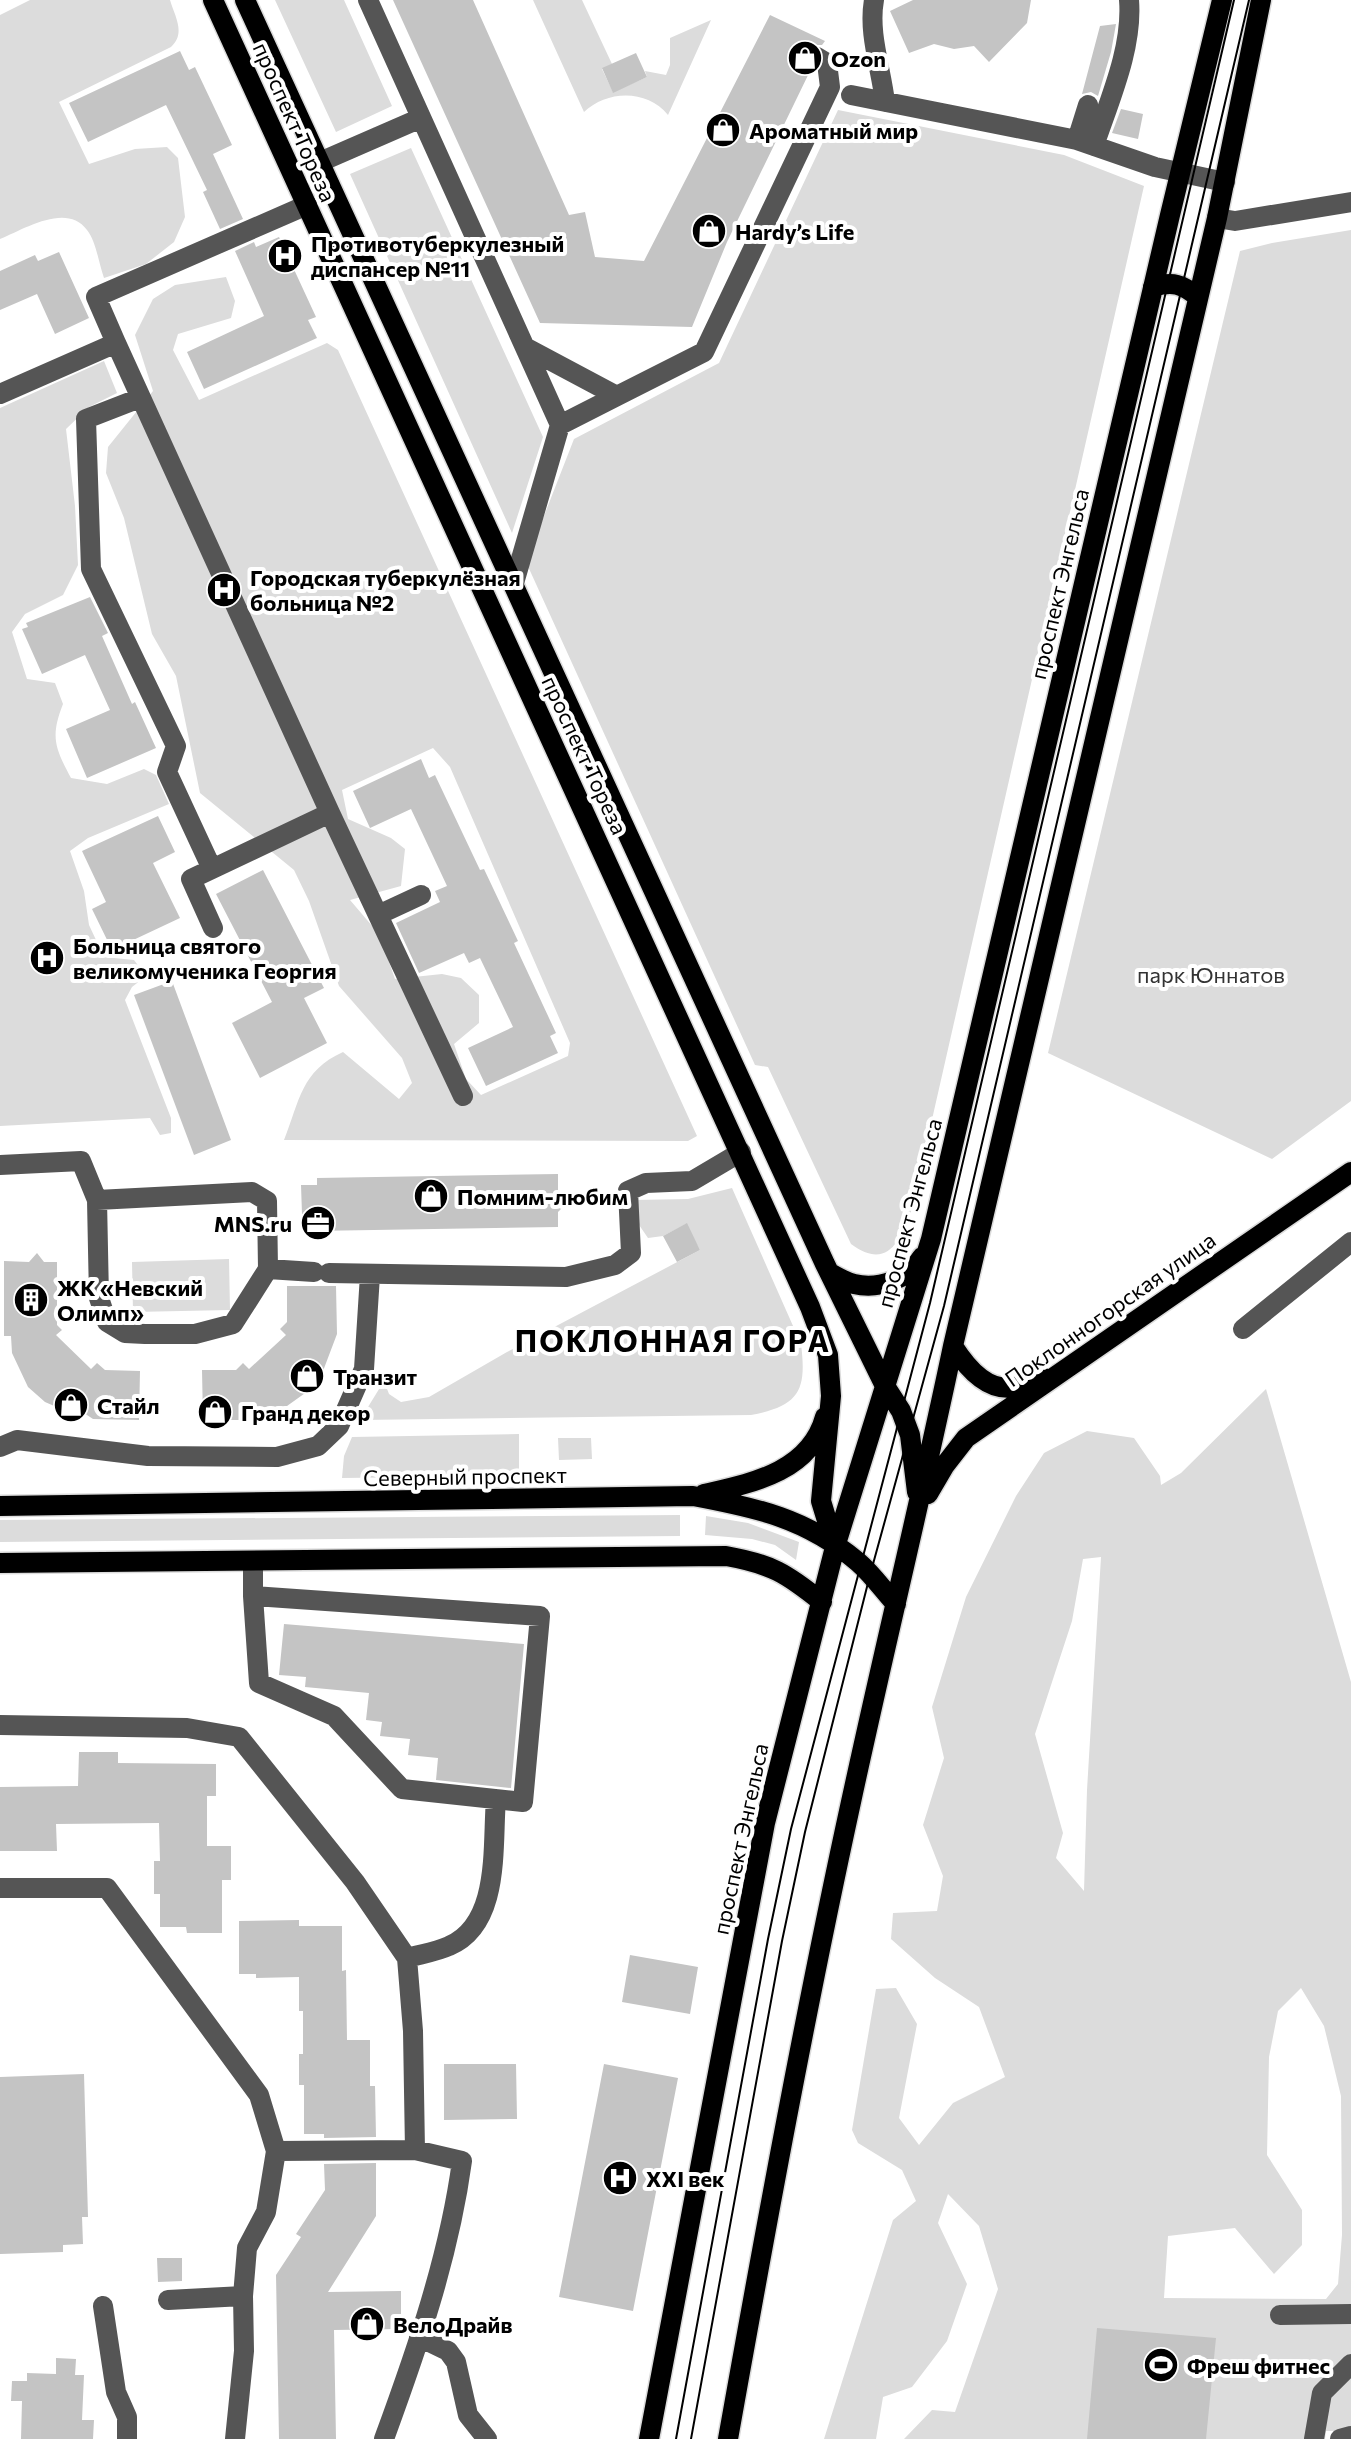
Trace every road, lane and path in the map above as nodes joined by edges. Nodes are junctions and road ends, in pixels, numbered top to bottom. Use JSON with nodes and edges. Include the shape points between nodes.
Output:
{"nodes":[{"id":1,"x":213,"y":0,"type":"edge"},
{"id":2,"x":245,"y":0,"type":"edge"},
{"id":3,"x":368,"y":0,"type":"edge"},
{"id":4,"x":874,"y":0,"type":"edge"},
{"id":5,"x":1129,"y":0,"type":"edge"},
{"id":6,"x":1222,"y":0,"type":"edge"},
{"id":7,"x":1261,"y":0,"type":"edge"},
{"id":8,"x":817,"y":57,"type":"dead end"},
{"id":9,"x":851,"y":95,"type":"dead end"},
{"id":10,"x":885,"y":102,"type":"junction"},
{"id":11,"x":1088,"y":105,"type":"dead end"},
{"id":12,"x":421,"y":118,"type":"junction"},
{"id":13,"x":1086,"y":143,"type":"junction"},
{"id":14,"x":320,"y":162,"type":"junction"},
{"id":15,"x":1180,"y":174,"type":"junction"},
{"id":16,"x":1225,"y":182,"type":"junction"},
{"id":17,"x":1351,"y":202,"type":"edge"},
{"id":18,"x":307,"y":205,"type":"junction"},
{"id":19,"x":1217,"y":218,"type":"junction"},
{"id":20,"x":1153,"y":287,"type":"junction"},
{"id":21,"x":1198,"y":297,"type":"junction"},
{"id":22,"x":116,"y":343,"type":"junction"},
{"id":23,"x":525,"y":347,"type":"junction"},
{"id":24,"x":0,"y":394,"type":"edge"},
{"id":25,"x":617,"y":396,"type":"junction"},
{"id":26,"x":140,"y":398,"type":"junction"},
{"id":27,"x":560,"y":425,"type":"junction"},
{"id":28,"x":514,"y":583,"type":"junction"},
{"id":29,"x":330,"y":813,"type":"junction"},
{"id":30,"x":212,"y":869,"type":"junction"},
{"id":31,"x":421,"y":895,"type":"dead end"},
{"id":32,"x":378,"y":915,"type":"junction"},
{"id":33,"x":213,"y":928,"type":"dead end"},
{"id":34,"x":463,"y":1096,"type":"dead end"},
{"id":35,"x":741,"y":1152,"type":"junction"},
{"id":36,"x":1351,"y":1157,"type":"edge"},
{"id":37,"x":0,"y":1165,"type":"edge"},
{"id":38,"x":1351,"y":1172,"type":"edge"},
{"id":39,"x":97,"y":1200,"type":"junction"},
{"id":40,"x":931,"y":1239,"type":"junction"},
{"id":41,"x":1351,"y":1242,"type":"edge"},
{"id":42,"x":268,"y":1269,"type":"junction"},
{"id":43,"x":830,"y":1273,"type":"junction"},
{"id":44,"x":370,"y":1275,"type":"junction"},
{"id":45,"x":1243,"y":1329,"type":"dead end"},
{"id":46,"x":953,"y":1346,"type":"junction"},
{"id":47,"x":885,"y":1386,"type":"junction"},
{"id":48,"x":831,"y":1396,"type":"junction"},
{"id":49,"x":0,"y":1447,"type":"edge"},
{"id":50,"x":693,"y":1496,"type":"junction"},
{"id":51,"x":0,"y":1506,"type":"edge"},
{"id":52,"x":919,"y":1508,"type":"junction"},
{"id":53,"x":835,"y":1547,"type":"junction"},
{"id":54,"x":253,"y":1562,"type":"junction"},
{"id":55,"x":0,"y":1563,"type":"edge"},
{"id":56,"x":253,"y":1596,"type":"junction"},
{"id":57,"x":822,"y":1602,"type":"junction"},
{"id":58,"x":896,"y":1604,"type":"junction"},
{"id":59,"x":0,"y":1725,"type":"edge"},
{"id":60,"x":496,"y":1799,"type":"junction"},
{"id":61,"x":0,"y":1888,"type":"edge"},
{"id":62,"x":407,"y":1958,"type":"junction"},
{"id":63,"x":415,"y":2150,"type":"junction"},
{"id":64,"x":276,"y":2151,"type":"junction"},
{"id":65,"x":243,"y":2296,"type":"junction"},
{"id":66,"x":168,"y":2300,"type":"dead end"},
{"id":67,"x":103,"y":2306,"type":"dead end"},
{"id":68,"x":1351,"y":2314,"type":"edge"},
{"id":69,"x":1280,"y":2315,"type":"dead end"},
{"id":70,"x":419,"y":2337,"type":"junction"},
{"id":71,"x":1351,"y":2364,"type":"edge"},
{"id":72,"x":1351,"y":2436,"type":"edge"},
{"id":73,"x":127,"y":2439,"type":"edge"},
{"id":74,"x":235,"y":2439,"type":"edge"},
{"id":75,"x":384,"y":2439,"type":"edge"},
{"id":76,"x":487,"y":2439,"type":"edge"},
{"id":77,"x":649,"y":2439,"type":"edge"},
{"id":78,"x":728,"y":2439,"type":"edge"},
{"id":79,"x":1314,"y":2439,"type":"edge"},
{"id":80,"x":1340,"y":2439,"type":"edge"}],
"edges":[{"from":1,"to":18,"type":"main road","name":"проспект Тореза"},
{"from":2,"to":14,"type":"main road","name":"проспект Тореза"},
{"from":3,"to":12,"type":"street"},
{"from":4,"to":10,"type":"street","via":[[870,22]]},
{"from":5,"to":13,"type":"street","via":[[1123,52]]},
{"from":6,"to":15,"type":"main road","name":"проспект Энгельса"},
{"from":7,"to":16,"type":"main road"},
{"from":8,"to":25,"type":"street","via":[[827,63],[830,87],[704,352]]},
{"from":9,"to":10,"type":"street"},
{"from":10,"to":13,"type":"street"},
{"from":11,"to":13,"type":"street"},
{"from":12,"to":14,"type":"street"},
{"from":12,"to":23,"type":"street"},
{"from":13,"to":15,"type":"street"},
{"from":14,"to":28,"type":"main road","name":"проспект Тореза"},
{"from":15,"to":16,"type":"street"},
{"from":15,"to":20,"type":"main road","name":"проспект Энгельса"},
{"from":16,"to":19,"type":"main road"},
{"from":17,"to":19,"type":"street","via":[[1235,221]]},
{"from":18,"to":22,"type":"street","via":[[96,297]]},
{"from":18,"to":35,"type":"main road","name":"проспект Тореза"},
{"from":19,"to":21,"type":"main road"},
{"from":20,"to":21,"type":"main road","via":[[1183,285]]},
{"from":20,"to":40,"type":"main road","name":"проспект Энгельса"},
{"from":21,"to":46,"type":"main road"},
{"from":22,"to":24,"type":"street"},
{"from":22,"to":26,"type":"street"},
{"from":23,"to":25,"type":"street"},
{"from":23,"to":27,"type":"street"},
{"from":25,"to":27,"type":"street"},
{"from":26,"to":29,"type":"street"},
{"from":26,"to":30,"type":"street","via":[[86,419],[91,569],[176,746],[167,772]]},
{"from":27,"to":28,"type":"street"},
{"from":28,"to":43,"type":"main road","name":"проспект Тореза"},
{"from":29,"to":30,"type":"street"},
{"from":29,"to":32,"type":"street"},
{"from":30,"to":33,"type":"street","via":[[191,879]]},
{"from":31,"to":32,"type":"street"},
{"from":32,"to":34,"type":"street"},
{"from":35,"to":44,"type":"street","via":[[692,1181],[646,1183],[628,1191],[631,1253],[615,1265],[566,1277]]},
{"from":35,"to":48,"type":"main road","name":"проспект Тореза","via":[[824,1343]]},
{"from":36,"to":46,"type":"main road","name":"Поклонногорская улица","via":[[1022,1386],[987,1383],[970,1372]]},
{"from":37,"to":39,"type":"street","via":[[81,1161]]},
{"from":38,"to":52,"type":"main road","name":"Поклонногорская улица","via":[[966,1438]]},
{"from":39,"to":42,"type":"street","via":[[252,1192],[267,1201]]},
{"from":39,"to":42,"type":"street","via":[[99,1298],[107,1322],[125,1333],[195,1334],[233,1324]]},
{"from":40,"to":43,"type":"main road","via":[[920,1262],[901,1278],[877,1286],[852,1284]]},
{"from":40,"to":47,"type":"main road","name":"проспект Энгельса"},
{"from":41,"to":45,"type":"street"},
{"from":42,"to":44,"type":"street"},
{"from":43,"to":47,"type":"main road","name":"проспект Тореза"},
{"from":44,"to":49,"type":"street","via":[[364,1369],[339,1426],[318,1446],[277,1457],[148,1456],[17,1440]]},
{"from":46,"to":52,"type":"main road"},
{"from":47,"to":52,"type":"main road","name":"проспект Тореза","via":[[910,1435]]},
{"from":47,"to":53,"type":"main road","name":"проспект Энгельса"},
{"from":48,"to":50,"type":"main road","via":[[823,1426],[783,1471],[755,1483]]},
{"from":48,"to":53,"type":"main road","name":"проспект Тореза","via":[[821,1501]]},
{"from":50,"to":51,"type":"main road","name":"Северный проспект"},
{"from":50,"to":53,"type":"main road","name":"Северный проспект","via":[[775,1514]]},
{"from":52,"to":58,"type":"main road"},
{"from":53,"to":57,"type":"main road","name":"проспект Энгельса"},
{"from":53,"to":58,"type":"main road","name":"Северный проспект","via":[[859,1563]]},
{"from":54,"to":55,"type":"main road"},
{"from":54,"to":56,"type":"street"},
{"from":54,"to":57,"type":"main road","via":[[726,1556],[781,1571]]},
{"from":56,"to":60,"type":"street","via":[[259,1683],[334,1716],[402,1789]]},
{"from":56,"to":60,"type":"street","via":[[540,1616],[523,1802]]},
{"from":57,"to":77,"type":"main road","name":"проспект Энгельса","via":[[765,1823]]},
{"from":58,"to":78,"type":"main road","via":[[823,1935]]},
{"from":59,"to":62,"type":"street","via":[[187,1728],[239,1737],[355,1882]]},
{"from":60,"to":62,"type":"street","via":[[488,1903],[478,1923],[452,1946]]},
{"from":61,"to":64,"type":"street","via":[[107,1888],[259,2095]]},
{"from":62,"to":63,"type":"street"},
{"from":63,"to":64,"type":"street"},
{"from":63,"to":70,"type":"street","via":[[462,2161],[442,2266]]},
{"from":64,"to":65,"type":"street","via":[[266,2212],[247,2248]]},
{"from":65,"to":66,"type":"street"},
{"from":65,"to":74,"type":"street","via":[[244,2351]]},
{"from":67,"to":73,"type":"street"},
{"from":68,"to":69,"type":"street"},
{"from":70,"to":75,"type":"street"},
{"from":70,"to":76,"type":"street","via":[[448,2351],[456,2362],[468,2415]]},
{"from":71,"to":79,"type":"street","via":[[1322,2393]]},
{"from":72,"to":80,"type":"street"}]}
